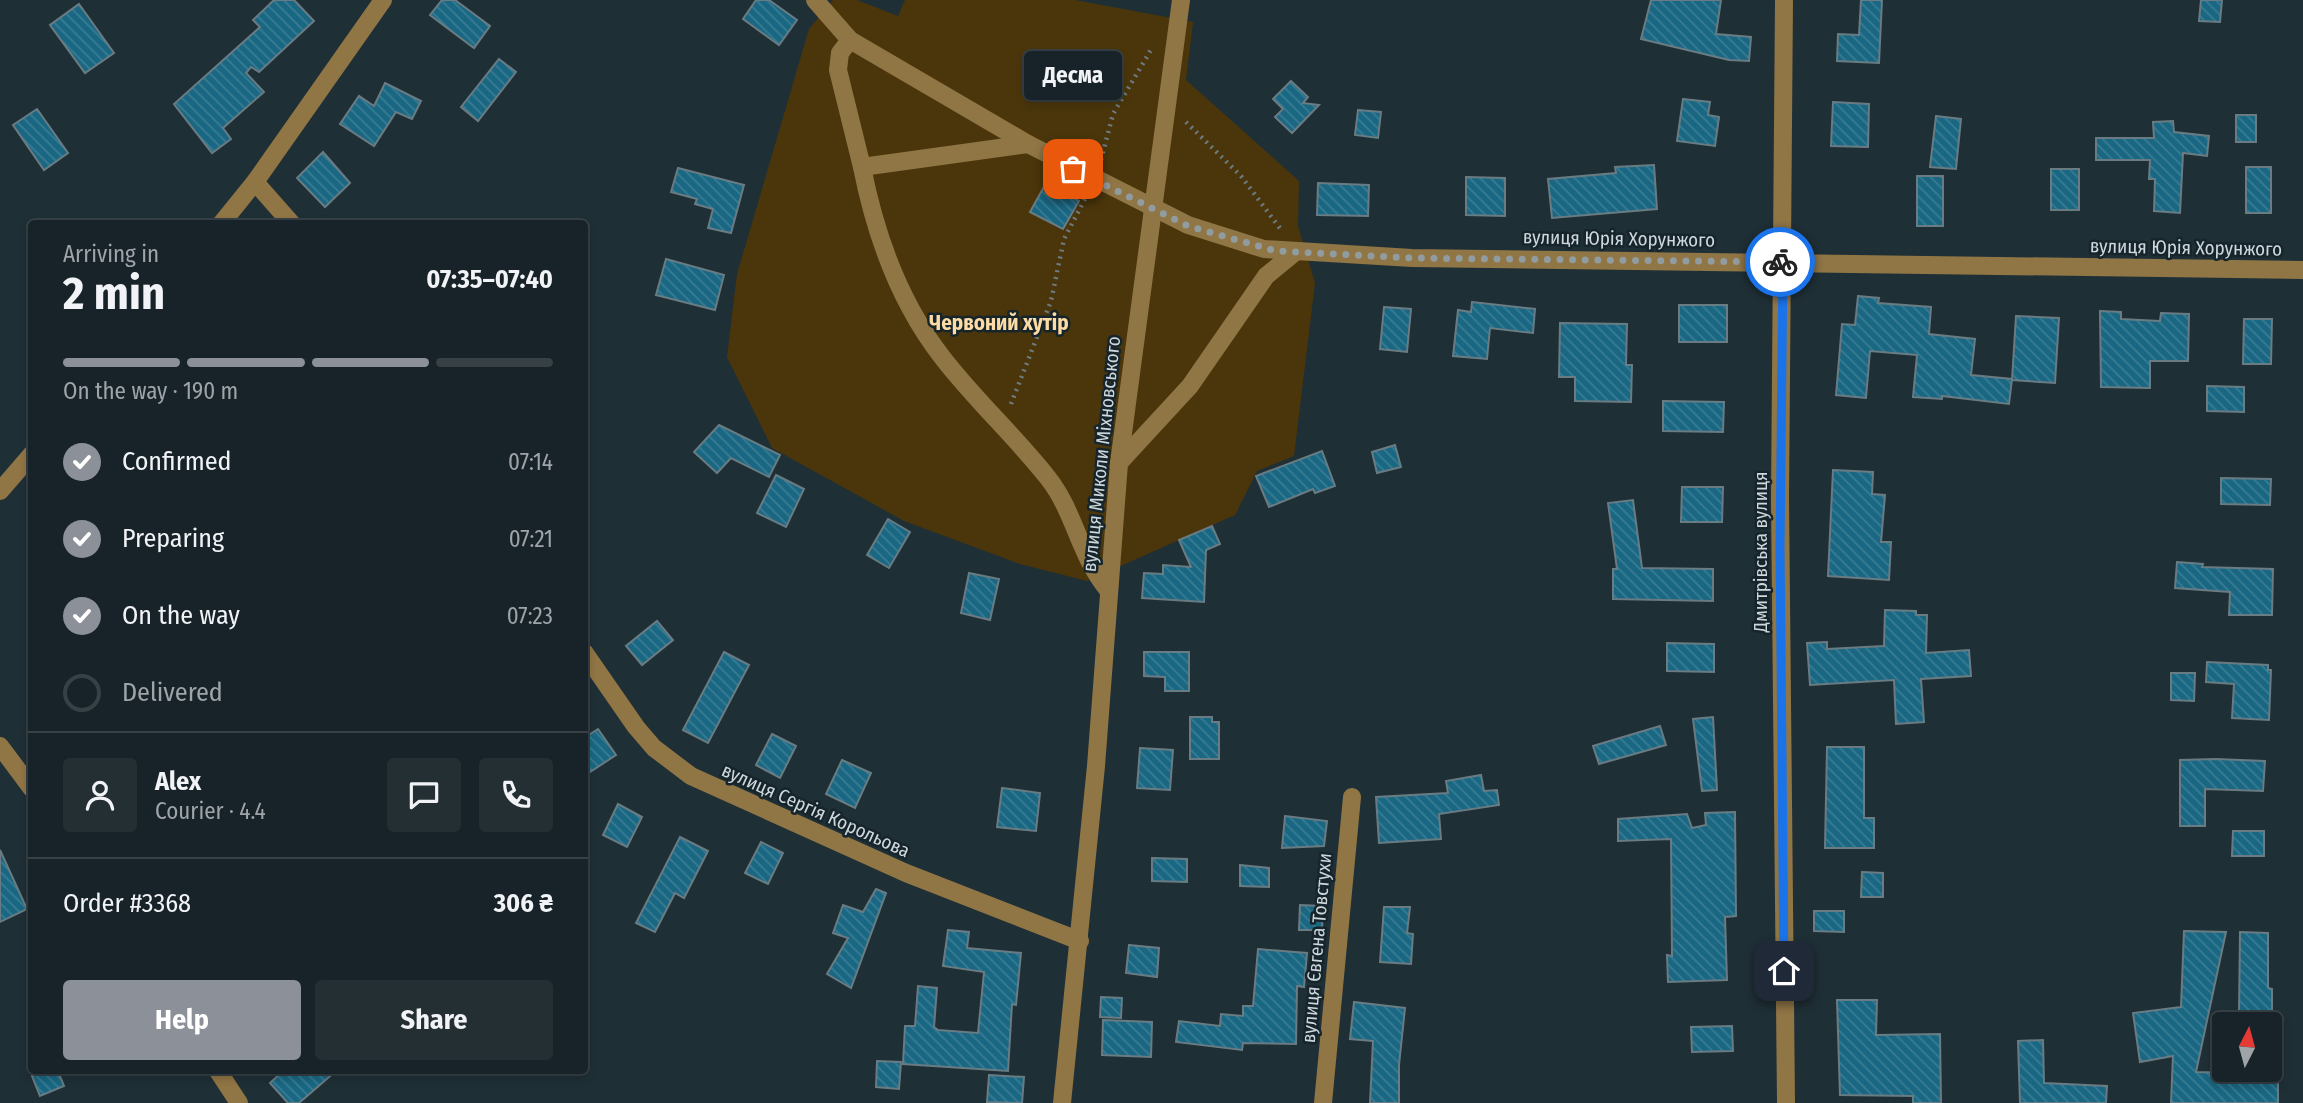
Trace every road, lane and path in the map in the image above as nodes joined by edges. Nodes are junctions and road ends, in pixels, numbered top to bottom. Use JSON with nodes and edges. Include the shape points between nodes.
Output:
{"nodes":[{"id":1,"x":383,"y":0,"type":"edge"},
{"id":2,"x":815,"y":0,"type":"edge"},
{"id":3,"x":1181,"y":0,"type":"edge"},
{"id":4,"x":1784,"y":0,"type":"edge"},
{"id":5,"x":1175,"y":32,"type":"junction"},
{"id":6,"x":850,"y":40,"type":"junction"},
{"id":7,"x":1165,"y":114,"type":"junction"},
{"id":8,"x":1028,"y":144,"type":"junction"},
{"id":9,"x":862,"y":167,"type":"junction"},
{"id":10,"x":1096,"y":180,"type":"junction"},
{"id":11,"x":255,"y":182,"type":"junction"},
{"id":12,"x":1152,"y":209,"type":"junction"},
{"id":13,"x":224,"y":220,"type":"edge"},
{"id":14,"x":288,"y":220,"type":"edge"},
{"id":15,"x":1294,"y":253,"type":"junction"},
{"id":16,"x":1783,"y":262,"type":"junction"},
{"id":17,"x":2303,"y":270,"type":"edge"},
{"id":18,"x":1005,"y":429,"type":"junction"},
{"id":19,"x":28,"y":459,"type":"edge"},
{"id":20,"x":1119,"y":463,"type":"junction"},
{"id":21,"x":0,"y":491,"type":"edge"},
{"id":22,"x":1108,"y":590,"type":"junction"},
{"id":23,"x":588,"y":658,"type":"edge"},
{"id":24,"x":0,"y":746,"type":"edge"},
{"id":25,"x":28,"y":784,"type":"edge"},
{"id":26,"x":1352,"y":797,"type":"dead end"},
{"id":27,"x":1080,"y":941,"type":"junction"},
{"id":28,"x":220,"y":1074,"type":"edge"},
{"id":29,"x":239,"y":1103,"type":"edge"},
{"id":30,"x":1062,"y":1103,"type":"edge"},
{"id":31,"x":1323,"y":1103,"type":"edge"},
{"id":32,"x":1786,"y":1103,"type":"edge"}],
"edges":[{"from":1,"to":11,"type":"street"},
{"from":2,"to":6,"type":"street"},
{"from":3,"to":5,"type":"street","name":"вулиця Миколи Міхновського"},
{"from":4,"to":16,"type":"street","name":"Дмитрівська вулиця"},
{"from":5,"to":7,"type":"street","name":"вулиця Миколи Міхновського"},
{"from":5,"to":10,"type":"path","via":[[1157,41],[1113,114]]},
{"from":6,"to":8,"type":"street"},
{"from":6,"to":9,"type":"street","via":[[840,53],[838,70]]},
{"from":7,"to":12,"type":"street","name":"вулиця Миколи Міхновського"},
{"from":7,"to":15,"type":"path","via":[[1183,119],[1241,176],[1275,219]]},
{"from":8,"to":9,"type":"street"},
{"from":8,"to":10,"type":"street"},
{"from":9,"to":18,"type":"street","via":[[877,227],[918,322],[943,359]]},
{"from":10,"to":12,"type":"street"},
{"from":10,"to":18,"type":"path","via":[[1064,239],[1051,301],[1016,387]]},
{"from":11,"to":13,"type":"street"},
{"from":11,"to":14,"type":"street"},
{"from":12,"to":15,"type":"street","name":"вулиця Юрія Хорунжого","via":[[1224,238]]},
{"from":12,"to":20,"type":"street","name":"вулиця Миколи Міхновського"},
{"from":15,"to":16,"type":"street","name":"вулиця Юрія Хорунжого"},
{"from":15,"to":20,"type":"street","via":[[1266,276],[1190,386]]},
{"from":16,"to":17,"type":"street","name":"вулиця Юрія Хорунжого"},
{"from":16,"to":32,"type":"street","name":"Дмитрівська вулиця"},
{"from":18,"to":22,"type":"street","via":[[1056,489],[1084,557]]},
{"from":19,"to":21,"type":"street"},
{"from":20,"to":22,"type":"street","name":"вулиця Миколи Міхновського"},
{"from":22,"to":27,"type":"street","name":"вулиця Миколи Міхновського"},
{"from":23,"to":27,"type":"street","name":"вулиця Сергія Корольова","via":[[654,748],[691,776],[906,873]]},
{"from":24,"to":25,"type":"street"},
{"from":26,"to":31,"type":"street","name":"вулиця Євгена Товстухи"},
{"from":27,"to":30,"type":"street","name":"вулиця Миколи Міхновського"},
{"from":28,"to":29,"type":"street"}]}
